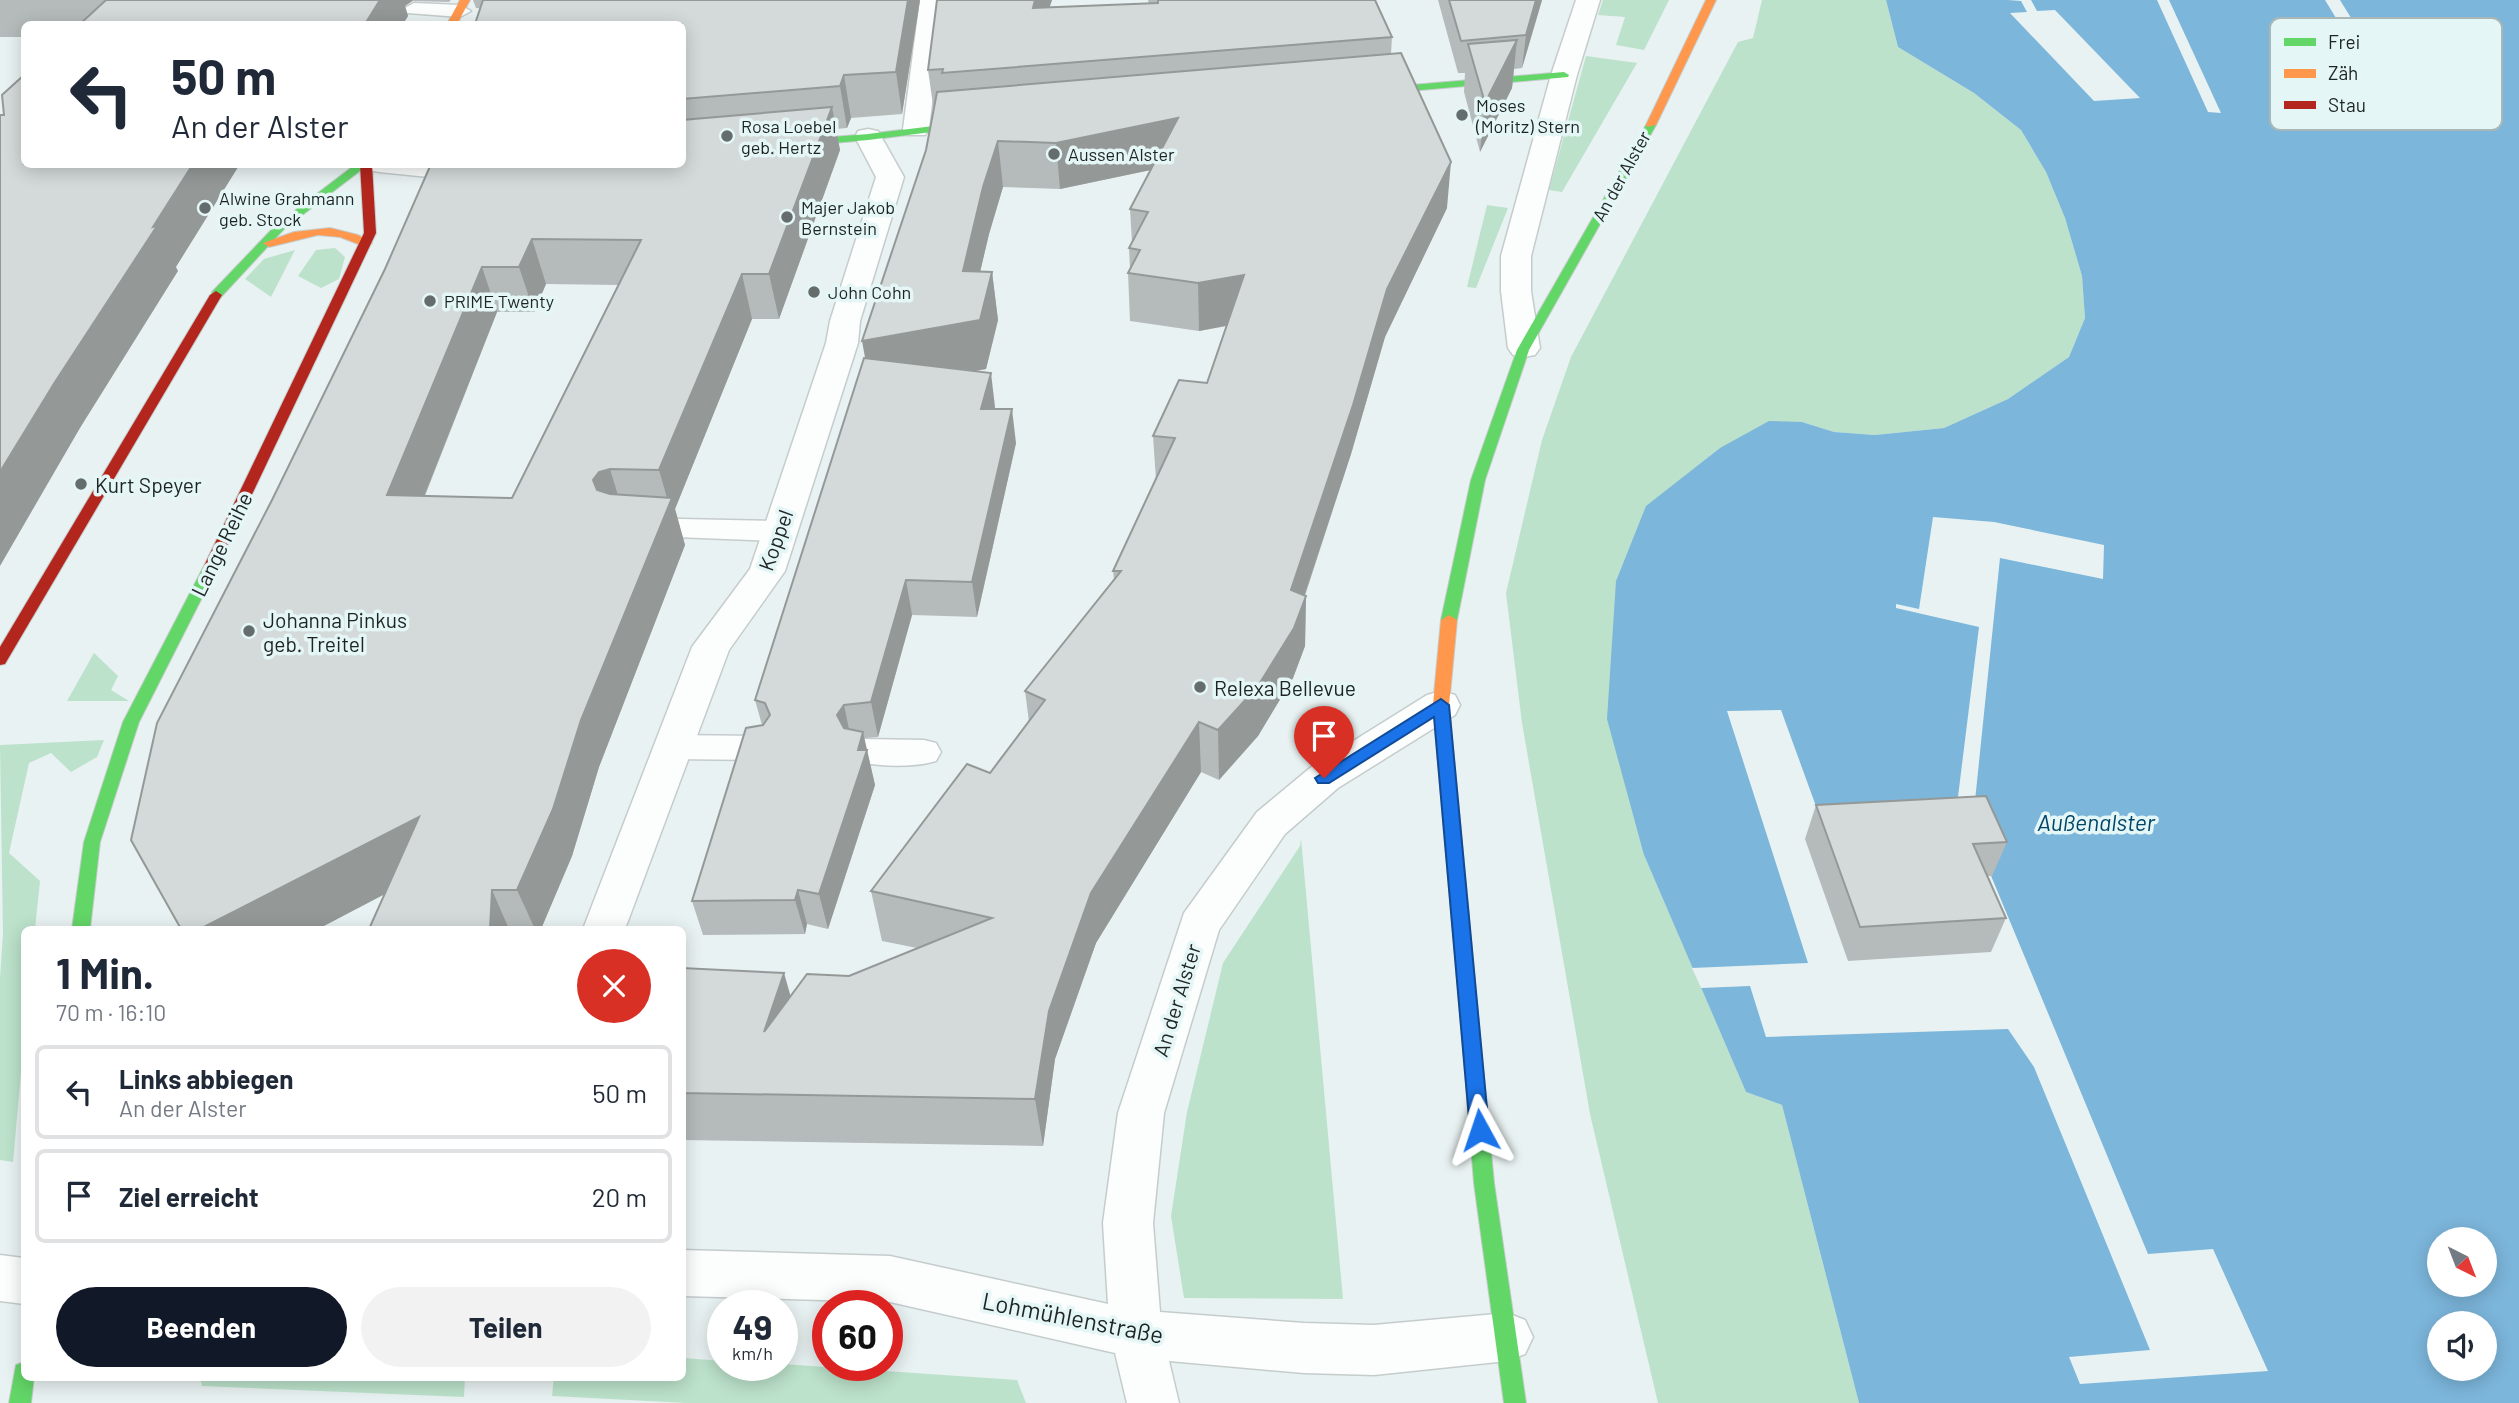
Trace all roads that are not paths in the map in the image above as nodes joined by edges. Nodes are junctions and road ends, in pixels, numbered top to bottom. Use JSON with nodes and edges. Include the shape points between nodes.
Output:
{"nodes":[{"id":1,"x":932,"y":0,"type":"edge"},
{"id":2,"x":1588,"y":0,"type":"edge"},
{"id":3,"x":1711,"y":0,"type":"edge"},
{"id":4,"x":414,"y":9,"type":"dead end"},
{"id":5,"x":459,"y":12,"type":"edge"},
{"id":6,"x":1564,"y":75,"type":"junction"},
{"id":7,"x":1343,"y":93,"type":"edge"},
{"id":8,"x":998,"y":122,"type":"edge"},
{"id":9,"x":916,"y":129,"type":"junction"},
{"id":10,"x":868,"y":137,"type":"junction"},
{"id":11,"x":686,"y":153,"type":"edge"},
{"id":12,"x":360,"y":168,"type":"edge"},
{"id":13,"x":365,"y":168,"type":"edge"},
{"id":14,"x":418,"y":168,"type":"edge"},
{"id":15,"x":500,"y":168,"type":"edge"},
{"id":16,"x":366,"y":243,"type":"junction"},
{"id":17,"x":262,"y":245,"type":"junction"},
{"id":18,"x":1524,"y":348,"type":"junction"},
{"id":19,"x":625,"y":528,"type":"edge"},
{"id":20,"x":780,"y":531,"type":"junction"},
{"id":21,"x":0,"y":660,"type":"edge"},
{"id":22,"x":1441,"y":705,"type":"junction"},
{"id":23,"x":672,"y":747,"type":"junction"},
{"id":24,"x":760,"y":748,"type":"edge"},
{"id":25,"x":864,"y":751,"type":"edge"},
{"id":26,"x":924,"y":752,"type":"dead end"},
{"id":27,"x":81,"y":926,"type":"edge"},
{"id":28,"x":605,"y":926,"type":"edge"},
{"id":29,"x":686,"y":1273,"type":"edge"},
{"id":30,"x":0,"y":1278,"type":"edge"},
{"id":31,"x":21,"y":1281,"type":"edge"},
{"id":32,"x":1136,"y":1334,"type":"junction"},
{"id":33,"x":1507,"y":1337,"type":"junction"},
{"id":34,"x":23,"y":1381,"type":"edge"},
{"id":35,"x":20,"y":1403,"type":"edge"},
{"id":36,"x":1153,"y":1403,"type":"edge"},
{"id":37,"x":1515,"y":1403,"type":"edge"}],
"edges":[{"from":1,"to":9,"type":"street"},
{"from":2,"to":6,"type":"street","name":"An der Alster"},
{"from":3,"to":18,"type":"street","name":"An der Alster","via":[[1686,61]]},
{"from":4,"to":5,"type":"lane"},
{"from":6,"to":7,"type":"street"},
{"from":6,"to":18,"type":"street","name":"An der Alster","via":[[1517,257],[1516,291]]},
{"from":8,"to":9,"type":"street"},
{"from":9,"to":10,"type":"street"},
{"from":10,"to":11,"type":"street"},
{"from":10,"to":20,"type":"street","name":"Koppel","via":[[890,177],[842,344]]},
{"from":12,"to":17,"type":"street","name":"Lange Reihe","via":[[280,226]]},
{"from":13,"to":16,"type":"street","name":"Lange Reihe","via":[[370,233]]},
{"from":14,"to":15,"type":"street","via":[[458,172]]},
{"from":16,"to":17,"type":"street","via":[[332,229],[302,232]]},
{"from":16,"to":27,"type":"street","name":"Lange Reihe","via":[[168,655],[131,722],[92,842]]},
{"from":17,"to":21,"type":"street","name":"Lange Reihe","via":[[212,300]]},
{"from":18,"to":22,"type":"street","name":"An der Alster","via":[[1493,430],[1463,535],[1446,631]]},
{"from":19,"to":20,"type":"lane"},
{"from":20,"to":23,"type":"street","name":"Koppel","via":[[767,571],[711,647]]},
{"from":22,"to":32,"type":"street","name":"An der Alster","via":[[1324,778],[1271,823],[1199,926],[1140,1113],[1128,1223]]},
{"from":22,"to":33,"type":"street","name":"An der Alster","via":[[1485,1184]]},
{"from":23,"to":24,"type":"lane"},
{"from":23,"to":28,"type":"street","name":"Koppel"},
{"from":25,"to":26,"type":"lane"},
{"from":29,"to":32,"type":"street","name":"Lohmühlenstraße","via":[[890,1279]]},
{"from":30,"to":31,"type":"street"},
{"from":32,"to":33,"type":"street","name":"Lohmühlenstraße","via":[[1374,1350]]},
{"from":32,"to":36,"type":"street","name":"An der Alster"},
{"from":33,"to":37,"type":"street","name":"An der Alster"},
{"from":34,"to":35,"type":"street"}]}
